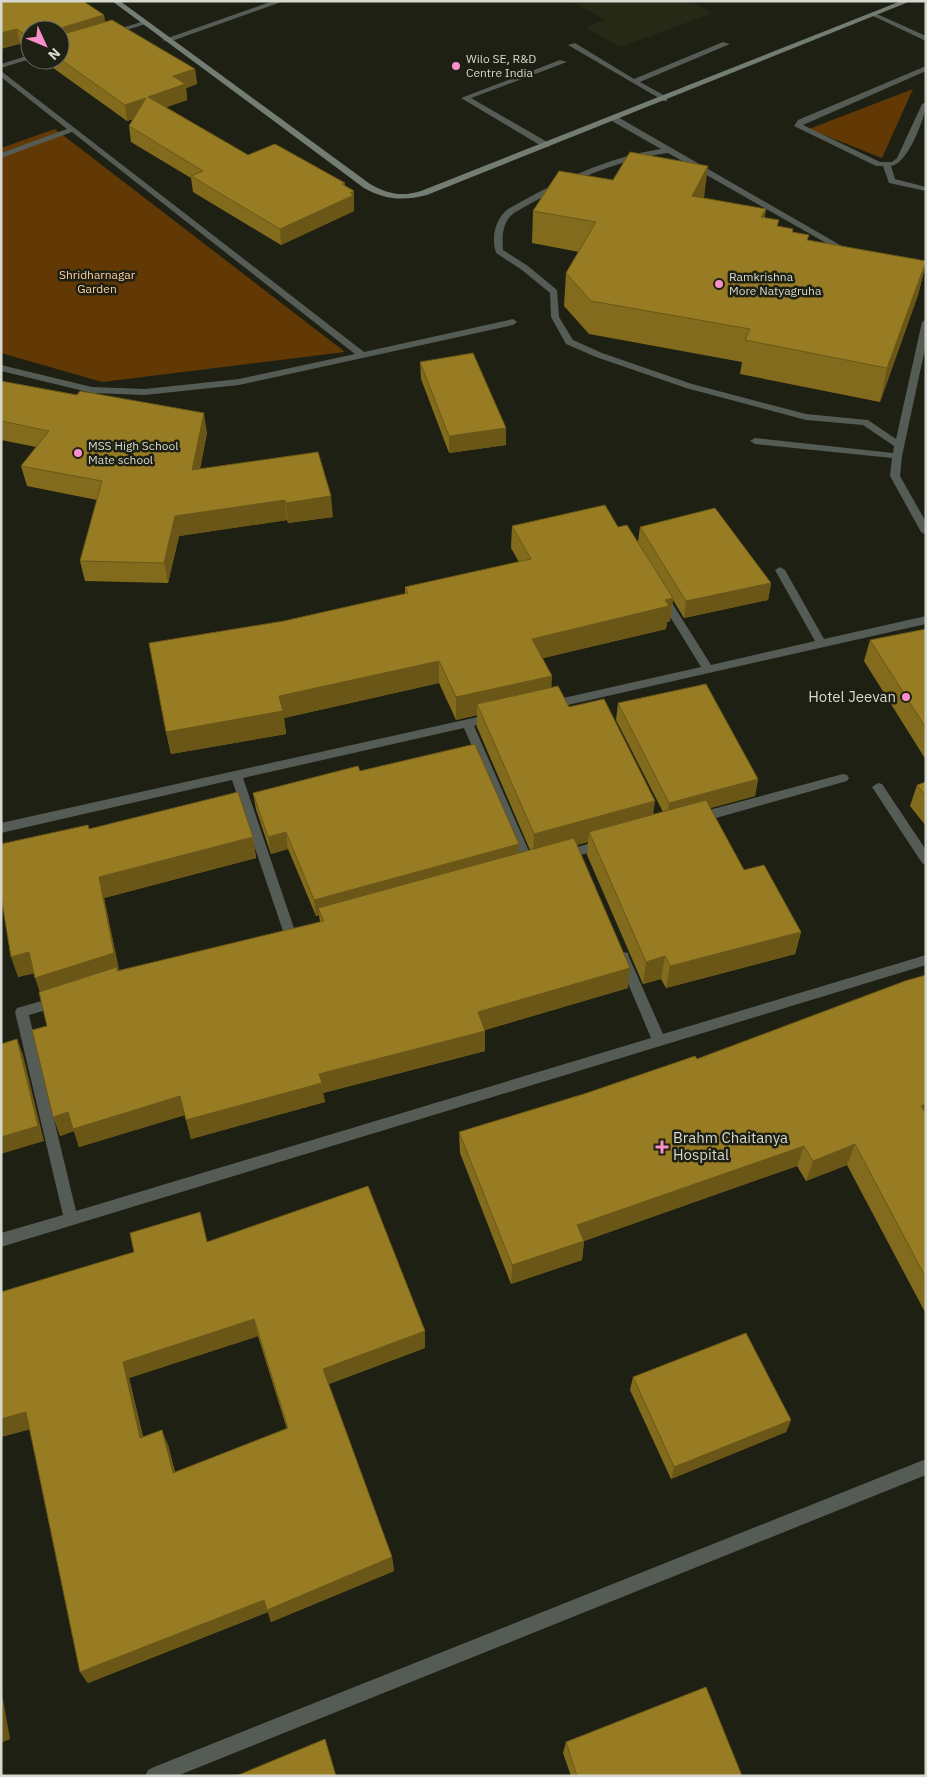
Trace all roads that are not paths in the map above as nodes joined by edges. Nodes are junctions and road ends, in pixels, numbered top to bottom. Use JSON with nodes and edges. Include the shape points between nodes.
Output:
{"nodes":[{"id":1,"x":115,"y":1,"type":"edge"},
{"id":2,"x":281,"y":1,"type":"edge"},
{"id":3,"x":908,"y":1,"type":"edge"},
{"id":4,"x":875,"y":15,"type":"junction"},
{"id":5,"x":144,"y":23,"type":"junction"},
{"id":6,"x":107,"y":34,"type":"edge"},
{"id":7,"x":926,"y":39,"type":"edge"},
{"id":8,"x":166,"y":40,"type":"junction"},
{"id":9,"x":726,"y":44,"type":"dead end"},
{"id":10,"x":572,"y":45,"type":"dead end"},
{"id":11,"x":20,"y":60,"type":"edge"},
{"id":12,"x":563,"y":62,"type":"dead end"},
{"id":13,"x":1,"y":66,"type":"edge"},
{"id":14,"x":926,"y":68,"type":"edge"},
{"id":15,"x":1,"y":73,"type":"edge"},
{"id":16,"x":635,"y":81,"type":"junction"},
{"id":17,"x":664,"y":99,"type":"junction"},
{"id":18,"x":926,"y":104,"type":"edge"},
{"id":19,"x":613,"y":118,"type":"junction"},
{"id":20,"x":73,"y":130,"type":"junction"},
{"id":21,"x":546,"y":145,"type":"junction"},
{"id":22,"x":670,"y":150,"type":"junction"},
{"id":23,"x":1,"y":156,"type":"edge"},
{"id":24,"x":886,"y":164,"type":"junction"},
{"id":25,"x":926,"y":189,"type":"edge"},
{"id":26,"x":858,"y":257,"type":"edge"},
{"id":27,"x":513,"y":322,"type":"dead end"},
{"id":28,"x":926,"y":322,"type":"edge"},
{"id":29,"x":362,"y":355,"type":"junction"},
{"id":30,"x":1,"y":368,"type":"edge"},
{"id":31,"x":755,"y":441,"type":"dead end"},
{"id":32,"x":898,"y":451,"type":"junction"},
{"id":33,"x":926,"y":532,"type":"edge"},
{"id":34,"x":780,"y":570,"type":"dead end"},
{"id":35,"x":656,"y":586,"type":"edge"},
{"id":36,"x":926,"y":620,"type":"edge"},
{"id":37,"x":822,"y":643,"type":"junction"},
{"id":38,"x":708,"y":669,"type":"junction"},
{"id":39,"x":540,"y":707,"type":"edge"},
{"id":40,"x":503,"y":715,"type":"edge"},
{"id":41,"x":467,"y":723,"type":"junction"},
{"id":42,"x":236,"y":775,"type":"junction"},
{"id":43,"x":843,"y":778,"type":"dead end"},
{"id":44,"x":878,"y":787,"type":"dead end"},
{"id":45,"x":682,"y":822,"type":"edge"},
{"id":46,"x":1,"y":828,"type":"edge"},
{"id":47,"x":615,"y":841,"type":"edge"},
{"id":48,"x":926,"y":860,"type":"edge"},
{"id":49,"x":289,"y":931,"type":"edge"},
{"id":50,"x":616,"y":941,"type":"edge"},
{"id":51,"x":926,"y":960,"type":"edge"},
{"id":52,"x":68,"y":998,"type":"edge"},
{"id":53,"x":659,"y":1040,"type":"junction"},
{"id":54,"x":71,"y":1218,"type":"junction"},
{"id":55,"x":1,"y":1240,"type":"edge"},
{"id":56,"x":926,"y":1467,"type":"edge"},
{"id":57,"x":154,"y":1776,"type":"edge"}],
"edges":[{"from":1,"to":5,"type":"street"},
{"from":2,"to":8,"type":"street"},
{"from":3,"to":4,"type":"street"},
{"from":4,"to":7,"type":"street"},
{"from":4,"to":17,"type":"street"},
{"from":5,"to":6,"type":"street"},
{"from":5,"to":8,"type":"street"},
{"from":8,"to":21,"type":"street","via":[[367,186],[386,196],[415,196]]},
{"from":9,"to":16,"type":"street"},
{"from":10,"to":16,"type":"street"},
{"from":11,"to":13,"type":"street"},
{"from":12,"to":21,"type":"street","via":[[465,98]]},
{"from":14,"to":24,"type":"street","via":[[798,126],[879,164]]},
{"from":15,"to":20,"type":"street"},
{"from":16,"to":17,"type":"street"},
{"from":17,"to":19,"type":"street"},
{"from":18,"to":24,"type":"street","via":[[900,159],[894,164]]},
{"from":19,"to":21,"type":"street"},
{"from":19,"to":22,"type":"street"},
{"from":20,"to":23,"type":"street"},
{"from":20,"to":29,"type":"street"},
{"from":22,"to":26,"type":"street"},
{"from":22,"to":32,"type":"street","via":[[645,152],[615,162],[572,180],[505,216],[497,233],[499,251],[554,292],[555,317],[569,342],[689,386],[806,417],[866,422]]},
{"from":24,"to":25,"type":"street","via":[[892,181]]},
{"from":27,"to":29,"type":"street"},
{"from":28,"to":32,"type":"street"},
{"from":29,"to":30,"type":"street","via":[[239,382],[145,392],[92,390]]},
{"from":31,"to":32,"type":"street"},
{"from":32,"to":33,"type":"street","via":[[895,476]]},
{"from":34,"to":37,"type":"street"},
{"from":35,"to":38,"type":"street"},
{"from":36,"to":37,"type":"street"},
{"from":37,"to":38,"type":"street"},
{"from":38,"to":39,"type":"street","via":[[598,699]]},
{"from":40,"to":41,"type":"street"},
{"from":41,"to":42,"type":"street"},
{"from":41,"to":47,"type":"street","via":[[524,866],[579,856]]},
{"from":42,"to":46,"type":"street"},
{"from":42,"to":49,"type":"street"},
{"from":43,"to":45,"type":"street"},
{"from":44,"to":48,"type":"street"},
{"from":50,"to":53,"type":"street"},
{"from":51,"to":53,"type":"street"},
{"from":52,"to":54,"type":"street","via":[[22,1012]]},
{"from":53,"to":54,"type":"street"},
{"from":54,"to":55,"type":"street"},
{"from":56,"to":57,"type":"street"}]}
